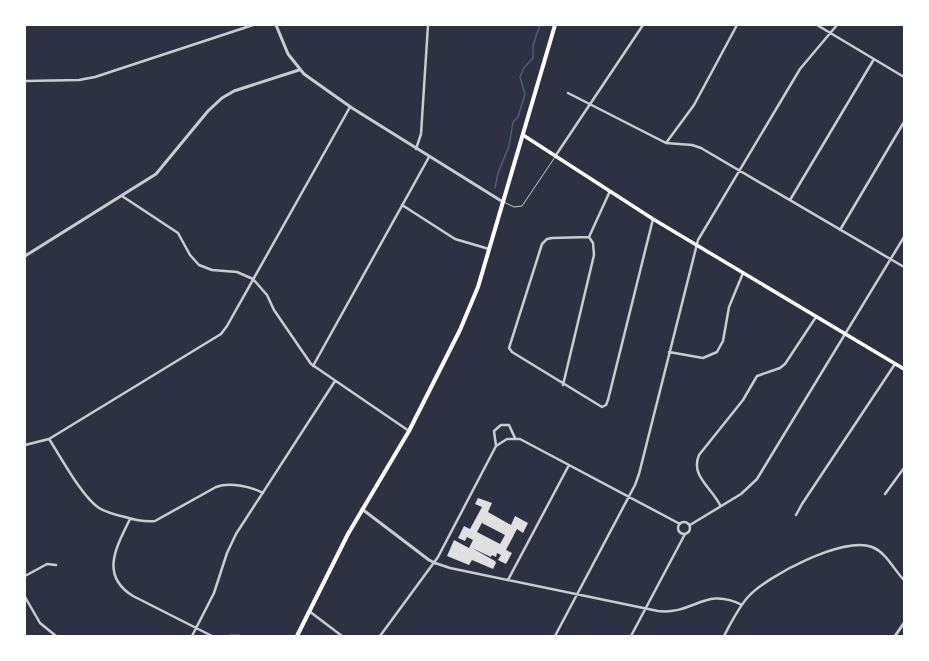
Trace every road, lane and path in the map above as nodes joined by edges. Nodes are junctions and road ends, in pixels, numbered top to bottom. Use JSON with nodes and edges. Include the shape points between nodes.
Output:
{"nodes":[{"id":1,"x":253,"y":25,"type":"edge"},
{"id":2,"x":276,"y":25,"type":"edge"},
{"id":3,"x":428,"y":25,"type":"edge"},
{"id":4,"x":555,"y":25,"type":"edge"},
{"id":5,"x":643,"y":25,"type":"edge"},
{"id":6,"x":737,"y":25,"type":"edge"},
{"id":7,"x":817,"y":25,"type":"edge"},
{"id":8,"x":837,"y":25,"type":"edge"},
{"id":9,"x":831,"y":33,"type":"junction"},
{"id":10,"x":874,"y":59,"type":"junction"},
{"id":11,"x":299,"y":70,"type":"junction"},
{"id":12,"x":904,"y":77,"type":"edge"},
{"id":13,"x":25,"y":81,"type":"edge"},
{"id":14,"x":568,"y":93,"type":"dead end"},
{"id":15,"x":590,"y":105,"type":"junction"},
{"id":16,"x":350,"y":107,"type":"junction"},
{"id":17,"x":904,"y":122,"type":"edge"},
{"id":18,"x":523,"y":135,"type":"junction"},
{"id":19,"x":666,"y":143,"type":"junction"},
{"id":20,"x":416,"y":149,"type":"junction"},
{"id":21,"x":556,"y":156,"type":"junction"},
{"id":22,"x":429,"y":157,"type":"junction"},
{"id":23,"x":739,"y":170,"type":"junction"},
{"id":24,"x":610,"y":191,"type":"junction"},
{"id":25,"x":122,"y":196,"type":"junction"},
{"id":26,"x":790,"y":200,"type":"junction"},
{"id":27,"x":503,"y":202,"type":"junction"},
{"id":28,"x":402,"y":205,"type":"junction"},
{"id":29,"x":653,"y":219,"type":"junction"},
{"id":30,"x":840,"y":230,"type":"junction"},
{"id":31,"x":589,"y":237,"type":"junction"},
{"id":32,"x":904,"y":237,"type":"edge"},
{"id":33,"x":696,"y":245,"type":"junction"},
{"id":34,"x":490,"y":249,"type":"junction"},
{"id":35,"x":25,"y":256,"type":"edge"},
{"id":36,"x":891,"y":259,"type":"junction"},
{"id":37,"x":904,"y":267,"type":"edge"},
{"id":38,"x":743,"y":272,"type":"junction"},
{"id":39,"x":254,"y":279,"type":"junction"},
{"id":40,"x":816,"y":317,"type":"junction"},
{"id":41,"x":845,"y":335,"type":"junction"},
{"id":42,"x":669,"y":352,"type":"junction"},
{"id":43,"x":895,"y":364,"type":"junction"},
{"id":44,"x":313,"y":366,"type":"junction"},
{"id":45,"x":904,"y":370,"type":"edge"},
{"id":46,"x":335,"y":381,"type":"junction"},
{"id":47,"x":562,"y":385,"type":"junction"},
{"id":48,"x":409,"y":431,"type":"junction"},
{"id":49,"x":515,"y":438,"type":"junction"},
{"id":50,"x":49,"y":439,"type":"junction"},
{"id":51,"x":25,"y":445,"type":"edge"},
{"id":52,"x":496,"y":446,"type":"junction"},
{"id":53,"x":569,"y":465,"type":"junction"},
{"id":54,"x":904,"y":468,"type":"edge"},
{"id":55,"x":263,"y":492,"type":"junction"},
{"id":56,"x":885,"y":494,"type":"dead end"},
{"id":57,"x":629,"y":497,"type":"junction"},
{"id":58,"x":720,"y":505,"type":"junction"},
{"id":59,"x":362,"y":509,"type":"junction"},
{"id":60,"x":796,"y":515,"type":"dead end"},
{"id":61,"x":130,"y":519,"type":"junction"},
{"id":62,"x":680,"y":524,"type":"junction"},
{"id":63,"x":690,"y":525,"type":"junction"},
{"id":64,"x":685,"y":534,"type":"junction"},
{"id":65,"x":435,"y":563,"type":"junction"},
{"id":66,"x":56,"y":565,"type":"dead end"},
{"id":67,"x":25,"y":576,"type":"edge"},
{"id":68,"x":508,"y":580,"type":"junction"},
{"id":69,"x":904,"y":580,"type":"edge"},
{"id":70,"x":577,"y":595,"type":"junction"},
{"id":71,"x":25,"y":597,"type":"edge"},
{"id":72,"x":742,"y":605,"type":"junction"},
{"id":73,"x":645,"y":609,"type":"junction"},
{"id":74,"x":309,"y":611,"type":"junction"},
{"id":75,"x":904,"y":623,"type":"edge"},
{"id":76,"x":196,"y":628,"type":"junction"},
{"id":77,"x":56,"y":636,"type":"edge"},
{"id":78,"x":192,"y":636,"type":"edge"},
{"id":79,"x":212,"y":636,"type":"edge"},
{"id":80,"x":230,"y":636,"type":"edge"},
{"id":81,"x":240,"y":636,"type":"edge"},
{"id":82,"x":297,"y":636,"type":"edge"},
{"id":83,"x":342,"y":636,"type":"edge"},
{"id":84,"x":380,"y":636,"type":"edge"},
{"id":85,"x":555,"y":636,"type":"edge"},
{"id":86,"x":632,"y":636,"type":"edge"},
{"id":87,"x":724,"y":636,"type":"edge"},
{"id":88,"x":895,"y":636,"type":"edge"}],
"edges":[{"from":1,"to":13,"type":"street","via":[[96,77],[79,80]]},
{"from":2,"to":11,"type":"street","via":[[285,48]]},
{"from":3,"to":20,"type":"street","via":[[422,123]]},
{"from":4,"to":18,"type":"main road"},
{"from":5,"to":15,"type":"street"},
{"from":6,"to":19,"type":"street","via":[[694,105]]},
{"from":7,"to":9,"type":"street"},
{"from":8,"to":9,"type":"street"},
{"from":9,"to":10,"type":"street"},
{"from":9,"to":23,"type":"street","via":[[800,69]]},
{"from":10,"to":12,"type":"street"},
{"from":10,"to":26,"type":"street"},
{"from":11,"to":16,"type":"street"},
{"from":11,"to":25,"type":"street","via":[[234,91],[222,98],[208,111],[156,174]]},
{"from":14,"to":15,"type":"street"},
{"from":15,"to":19,"type":"street"},
{"from":15,"to":21,"type":"street"},
{"from":16,"to":20,"type":"street"},
{"from":16,"to":39,"type":"street"},
{"from":17,"to":30,"type":"street"},
{"from":18,"to":21,"type":"main road"},
{"from":18,"to":27,"type":"main road"},
{"from":19,"to":23,"type":"street","via":[[701,148]]},
{"from":20,"to":22,"type":"street"},
{"from":21,"to":24,"type":"main road"},
{"from":21,"to":27,"type":"lane","via":[[522,206],[514,207]]},
{"from":22,"to":27,"type":"street"},
{"from":22,"to":28,"type":"street"},
{"from":23,"to":26,"type":"street"},
{"from":23,"to":33,"type":"street"},
{"from":24,"to":29,"type":"main road"},
{"from":24,"to":31,"type":"street"},
{"from":25,"to":35,"type":"street"},
{"from":25,"to":39,"type":"street","via":[[178,233],[190,255],[199,265],[212,270],[237,272]]},
{"from":26,"to":30,"type":"street"},
{"from":27,"to":34,"type":"main road"},
{"from":28,"to":34,"type":"street","via":[[455,238]]},
{"from":28,"to":44,"type":"street"},
{"from":29,"to":33,"type":"main road"},
{"from":29,"to":47,"type":"street","via":[[608,400],[604,407],[596,406]]},
{"from":30,"to":36,"type":"street"},
{"from":31,"to":47,"type":"street","via":[[593,243],[594,255]]},
{"from":31,"to":47,"type":"street","via":[[552,238],[542,244],[510,341],[509,350]]},
{"from":32,"to":36,"type":"street"},
{"from":33,"to":38,"type":"main road"},
{"from":33,"to":42,"type":"street"},
{"from":34,"to":48,"type":"main road","via":[[468,314]]},
{"from":36,"to":37,"type":"street"},
{"from":36,"to":41,"type":"street"},
{"from":38,"to":40,"type":"main road"},
{"from":38,"to":42,"type":"street","via":[[729,307],[723,341],[717,352],[702,358]]},
{"from":39,"to":44,"type":"street"},
{"from":39,"to":50,"type":"street","via":[[221,334]]},
{"from":40,"to":41,"type":"main road"},
{"from":40,"to":58,"type":"street","via":[[786,364],[757,376],[743,400],[699,455],[696,466],[698,473]]},
{"from":41,"to":43,"type":"main road"},
{"from":41,"to":58,"type":"street","via":[[757,479],[741,494]]},
{"from":42,"to":57,"type":"street","via":[[643,463]]},
{"from":43,"to":45,"type":"main road"},
{"from":43,"to":60,"type":"street"},
{"from":44,"to":46,"type":"street"},
{"from":46,"to":48,"type":"street"},
{"from":46,"to":55,"type":"street"},
{"from":48,"to":59,"type":"main road"},
{"from":49,"to":52,"type":"street","via":[[503,440]]},
{"from":49,"to":52,"type":"street","via":[[509,425],[499,426],[494,431]]},
{"from":49,"to":53,"type":"street"},
{"from":50,"to":51,"type":"street"},
{"from":50,"to":61,"type":"street","via":[[96,506],[106,512]]},
{"from":52,"to":65,"type":"street"},
{"from":53,"to":57,"type":"street"},
{"from":53,"to":68,"type":"street"},
{"from":54,"to":56,"type":"street"},
{"from":55,"to":61,"type":"street","via":[[237,485],[220,486],[155,521]]},
{"from":55,"to":76,"type":"street","via":[[231,543],[214,593]]},
{"from":57,"to":62,"type":"street"},
{"from":57,"to":70,"type":"street"},
{"from":58,"to":63,"type":"street"},
{"from":59,"to":65,"type":"street"},
{"from":59,"to":74,"type":"main road"},
{"from":61,"to":76,"type":"street","via":[[114,554],[114,573],[120,584],[133,596]]},
{"from":62,"to":63,"type":"street","via":[[685,522]]},
{"from":62,"to":64,"type":"street","via":[[679,530]]},
{"from":63,"to":64,"type":"street","via":[[690,530]]},
{"from":64,"to":73,"type":"street"},
{"from":65,"to":68,"type":"street"},
{"from":65,"to":84,"type":"street"},
{"from":66,"to":67,"type":"street","via":[[47,564]]},
{"from":68,"to":70,"type":"street"},
{"from":69,"to":72,"type":"street","via":[[878,550],[862,545],[849,545],[778,574],[758,588]]},
{"from":70,"to":73,"type":"street"},
{"from":70,"to":85,"type":"street"},
{"from":71,"to":77,"type":"street","via":[[40,623]]},
{"from":72,"to":73,"type":"street","via":[[729,599],[718,598],[674,611]]},
{"from":72,"to":87,"type":"street"},
{"from":73,"to":86,"type":"street"},
{"from":74,"to":82,"type":"main road"},
{"from":74,"to":83,"type":"street"},
{"from":75,"to":88,"type":"street"},
{"from":76,"to":78,"type":"street"},
{"from":76,"to":79,"type":"street"},
{"from":80,"to":81,"type":"street"}]}
